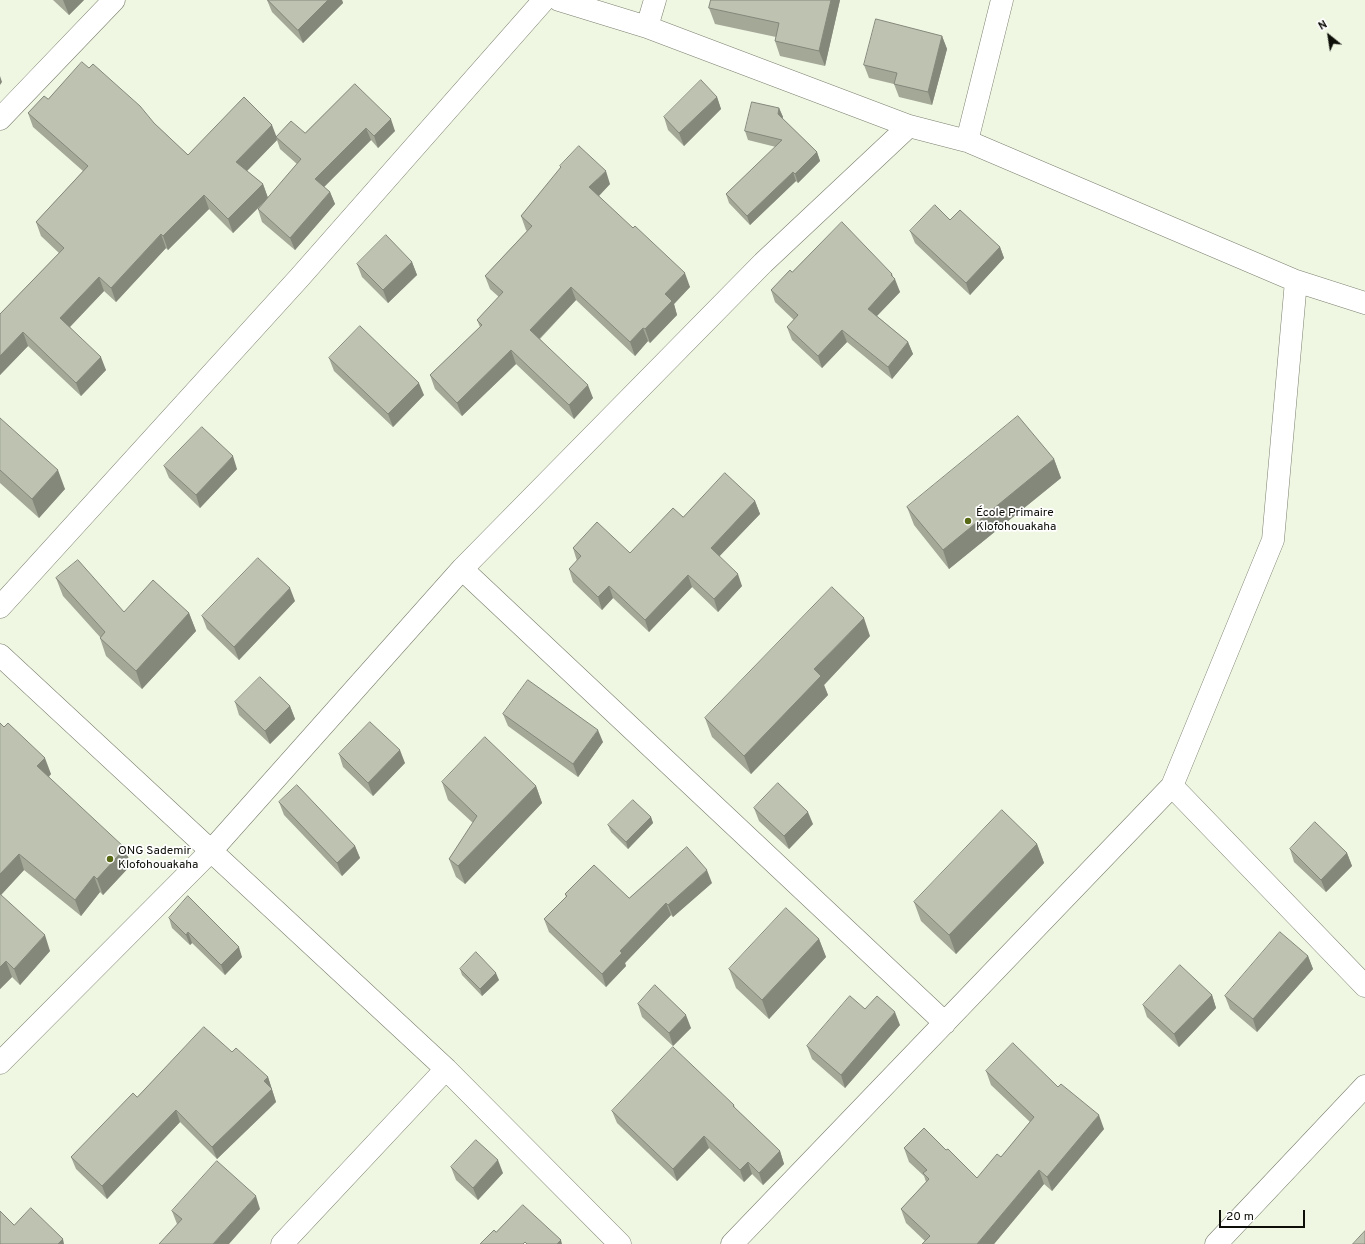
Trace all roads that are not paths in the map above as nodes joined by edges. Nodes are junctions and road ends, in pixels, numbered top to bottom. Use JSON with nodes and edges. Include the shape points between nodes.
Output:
{"nodes":[{"id":1,"x":114,"y":0,"type":"edge"},
{"id":2,"x":544,"y":0,"type":"edge"},
{"id":3,"x":559,"y":0,"type":"edge"},
{"id":4,"x":655,"y":0,"type":"edge"},
{"id":5,"x":1002,"y":0,"type":"edge"},
{"id":6,"x":647,"y":27,"type":"junction"},
{"id":7,"x":0,"y":119,"type":"edge"},
{"id":8,"x":909,"y":126,"type":"junction"},
{"id":9,"x":967,"y":141,"type":"junction"},
{"id":10,"x":1296,"y":281,"type":"junction"},
{"id":11,"x":1365,"y":303,"type":"edge"},
{"id":12,"x":462,"y":569,"type":"junction"},
{"id":13,"x":0,"y":607,"type":"edge"},
{"id":14,"x":0,"y":655,"type":"edge"},
{"id":15,"x":1172,"y":786,"type":"junction"},
{"id":16,"x":212,"y":851,"type":"junction"},
{"id":17,"x":1365,"y":986,"type":"edge"},
{"id":18,"x":945,"y":1022,"type":"junction"},
{"id":19,"x":0,"y":1063,"type":"edge"},
{"id":20,"x":446,"y":1069,"type":"junction"},
{"id":21,"x":1365,"y":1086,"type":"edge"},
{"id":22,"x":282,"y":1244,"type":"edge"},
{"id":23,"x":620,"y":1244,"type":"edge"},
{"id":24,"x":732,"y":1244,"type":"edge"},
{"id":25,"x":1216,"y":1244,"type":"edge"}],
"edges":[{"from":1,"to":7,"type":"street"},
{"from":2,"to":13,"type":"street","via":[[300,277]]},
{"from":3,"to":6,"type":"street"},
{"from":4,"to":6,"type":"street"},
{"from":5,"to":9,"type":"street"},
{"from":6,"to":8,"type":"street"},
{"from":8,"to":9,"type":"street"},
{"from":8,"to":12,"type":"street","via":[[763,263]]},
{"from":9,"to":10,"type":"street"},
{"from":10,"to":11,"type":"street"},
{"from":10,"to":15,"type":"street","via":[[1273,540]]},
{"from":12,"to":16,"type":"street"},
{"from":12,"to":18,"type":"street"},
{"from":14,"to":16,"type":"street"},
{"from":15,"to":17,"type":"street"},
{"from":15,"to":18,"type":"street"},
{"from":16,"to":19,"type":"street"},
{"from":16,"to":20,"type":"street"},
{"from":18,"to":24,"type":"street"},
{"from":20,"to":22,"type":"street"},
{"from":20,"to":23,"type":"street"},
{"from":21,"to":25,"type":"street"}]}
